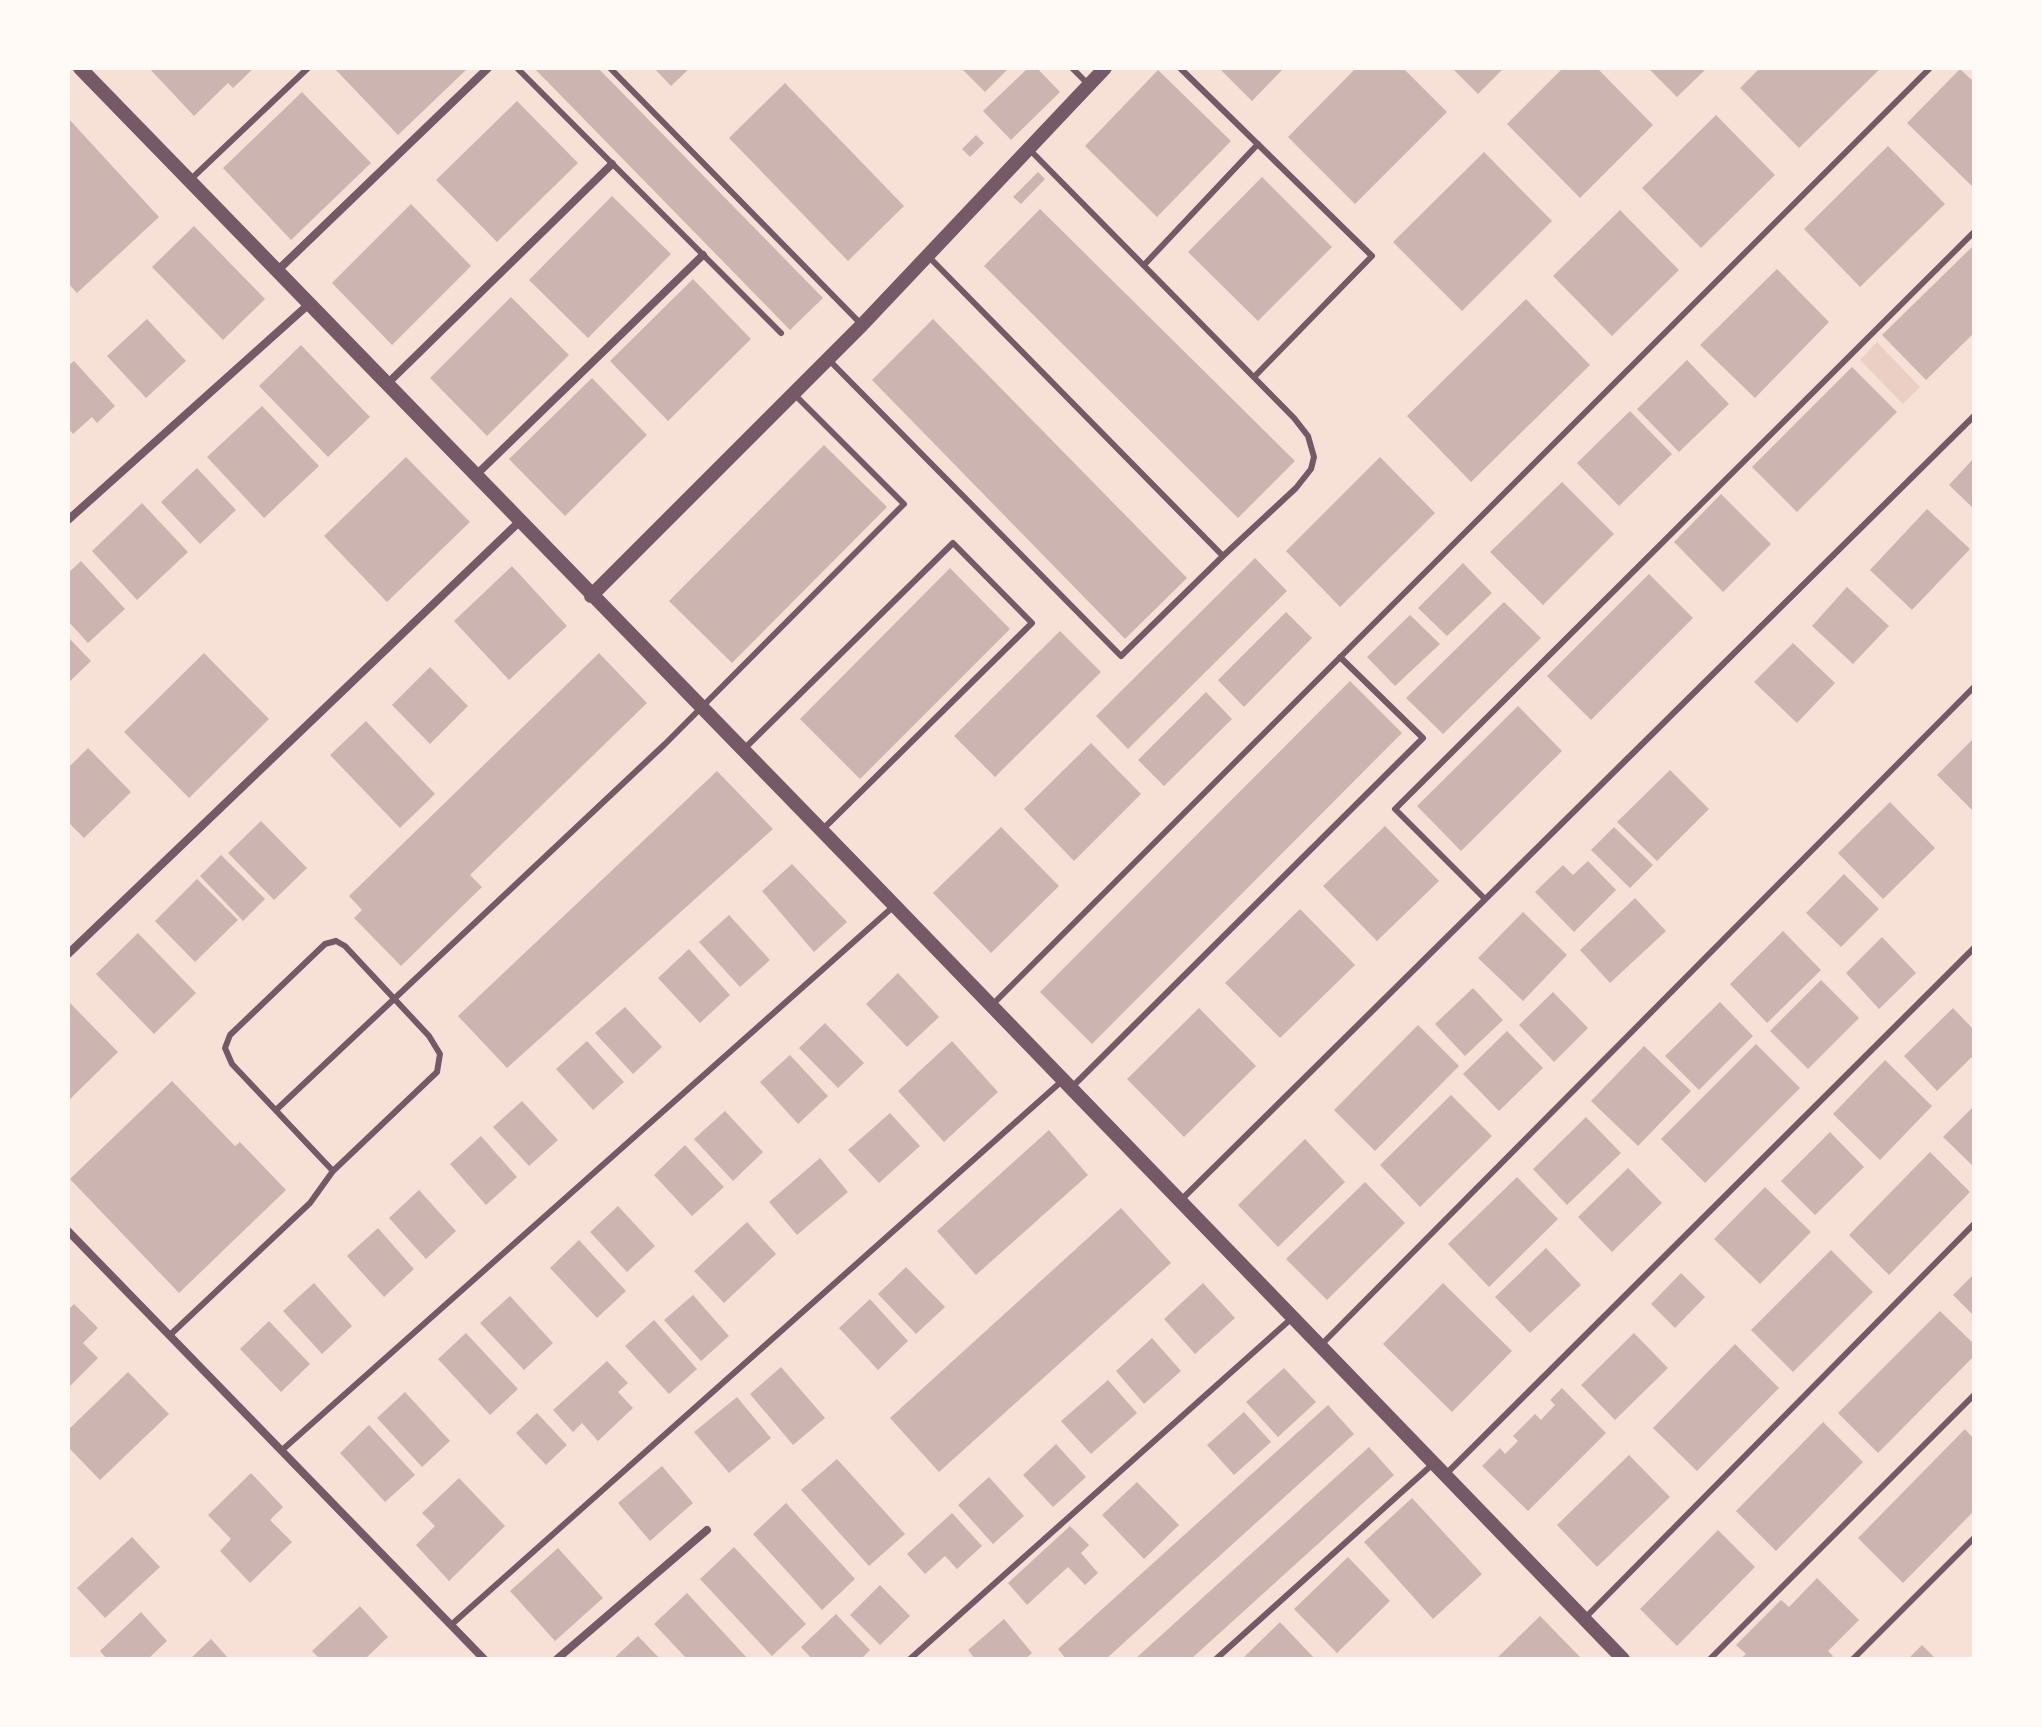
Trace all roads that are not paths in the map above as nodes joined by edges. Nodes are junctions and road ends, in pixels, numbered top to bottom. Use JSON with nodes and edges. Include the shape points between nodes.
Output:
{"nodes":[{"id":1,"x":80,"y":68,"type":"edge"},
{"id":2,"x":308,"y":68,"type":"edge"},
{"id":3,"x":488,"y":68,"type":"edge"},
{"id":4,"x":517,"y":68,"type":"edge"},
{"id":5,"x":610,"y":68,"type":"edge"},
{"id":6,"x":1072,"y":68,"type":"edge"},
{"id":7,"x":1105,"y":68,"type":"edge"},
{"id":8,"x":1180,"y":68,"type":"edge"},
{"id":9,"x":1930,"y":68,"type":"edge"},
{"id":10,"x":1089,"y":85,"type":"junction"},
{"id":11,"x":1258,"y":144,"type":"junction"},
{"id":12,"x":1030,"y":150,"type":"junction"},
{"id":13,"x":612,"y":164,"type":"junction"},
{"id":14,"x":189,"y":181,"type":"junction"},
{"id":15,"x":1974,"y":232,"type":"edge"},
{"id":16,"x":703,"y":255,"type":"junction"},
{"id":17,"x":928,"y":256,"type":"junction"},
{"id":18,"x":1144,"y":265,"type":"junction"},
{"id":19,"x":277,"y":271,"type":"junction"},
{"id":20,"x":309,"y":304,"type":"junction"},
{"id":21,"x":862,"y":325,"type":"junction"},
{"id":22,"x":781,"y":333,"type":"dead end"},
{"id":23,"x":828,"y":359,"type":"junction"},
{"id":24,"x":1254,"y":377,"type":"junction"},
{"id":25,"x":386,"y":384,"type":"junction"},
{"id":26,"x":793,"y":394,"type":"junction"},
{"id":27,"x":1974,"y":416,"type":"edge"},
{"id":28,"x":475,"y":476,"type":"junction"},
{"id":29,"x":68,"y":520,"type":"edge"},
{"id":30,"x":519,"y":522,"type":"junction"},
{"id":31,"x":1223,"y":556,"type":"junction"},
{"id":32,"x":591,"y":596,"type":"junction"},
{"id":33,"x":1340,"y":657,"type":"junction"},
{"id":34,"x":1974,"y":687,"type":"edge"},
{"id":35,"x":702,"y":709,"type":"junction"},
{"id":36,"x":743,"y":750,"type":"junction"},
{"id":37,"x":822,"y":830,"type":"junction"},
{"id":38,"x":1485,"y":899,"type":"junction"},
{"id":39,"x":895,"y":906,"type":"junction"},
{"id":40,"x":1974,"y":948,"type":"edge"},
{"id":41,"x":68,"y":954,"type":"edge"},
{"id":42,"x":394,"y":999,"type":"junction"},
{"id":43,"x":991,"y":1006,"type":"junction"},
{"id":44,"x":1067,"y":1084,"type":"junction"},
{"id":45,"x":276,"y":1110,"type":"junction"},
{"id":46,"x":333,"y":1171,"type":"junction"},
{"id":47,"x":1180,"y":1201,"type":"junction"},
{"id":48,"x":1974,"y":1224,"type":"edge"},
{"id":49,"x":68,"y":1231,"type":"edge"},
{"id":50,"x":1293,"y":1317,"type":"junction"},
{"id":51,"x":170,"y":1335,"type":"junction"},
{"id":52,"x":1320,"y":1346,"type":"junction"},
{"id":53,"x":1974,"y":1395,"type":"edge"},
{"id":54,"x":281,"y":1451,"type":"junction"},
{"id":55,"x":1434,"y":1463,"type":"junction"},
{"id":56,"x":1445,"y":1475,"type":"junction"},
{"id":57,"x":707,"y":1530,"type":"dead end"},
{"id":58,"x":1974,"y":1538,"type":"edge"},
{"id":59,"x":1584,"y":1619,"type":"junction"},
{"id":60,"x":451,"y":1625,"type":"junction"},
{"id":61,"x":484,"y":1659,"type":"edge"},
{"id":62,"x":557,"y":1659,"type":"edge"},
{"id":63,"x":910,"y":1659,"type":"edge"},
{"id":64,"x":1216,"y":1659,"type":"edge"},
{"id":65,"x":1623,"y":1659,"type":"edge"},
{"id":66,"x":1710,"y":1659,"type":"edge"},
{"id":67,"x":1853,"y":1659,"type":"edge"}],
"edges":[{"from":1,"to":14,"type":"street"},
{"from":2,"to":14,"type":"lane"},
{"from":3,"to":19,"type":"street"},
{"from":4,"to":13,"type":"lane"},
{"from":5,"to":21,"type":"lane"},
{"from":6,"to":10,"type":"lane"},
{"from":7,"to":10,"type":"street"},
{"from":8,"to":11,"type":"lane"},
{"from":9,"to":33,"type":"lane"},
{"from":10,"to":12,"type":"street"},
{"from":11,"to":18,"type":"lane"},
{"from":11,"to":24,"type":"lane","via":[[1372,256]]},
{"from":12,"to":17,"type":"street"},
{"from":12,"to":18,"type":"lane"},
{"from":13,"to":16,"type":"lane"},
{"from":13,"to":25,"type":"street"},
{"from":14,"to":19,"type":"street"},
{"from":15,"to":38,"type":"lane","via":[[1395,809]]},
{"from":16,"to":22,"type":"lane"},
{"from":16,"to":28,"type":"street"},
{"from":17,"to":21,"type":"street"},
{"from":17,"to":31,"type":"lane"},
{"from":18,"to":24,"type":"lane"},
{"from":19,"to":20,"type":"street"},
{"from":20,"to":25,"type":"street"},
{"from":20,"to":29,"type":"street"},
{"from":21,"to":23,"type":"street"},
{"from":23,"to":26,"type":"street"},
{"from":23,"to":31,"type":"lane","via":[[1121,656]]},
{"from":24,"to":31,"type":"lane","via":[[1308,436],[1314,457],[1296,488]]},
{"from":25,"to":28,"type":"street"},
{"from":26,"to":32,"type":"street"},
{"from":26,"to":35,"type":"lane","via":[[904,504]]},
{"from":27,"to":38,"type":"lane"},
{"from":28,"to":30,"type":"street"},
{"from":30,"to":32,"type":"street"},
{"from":30,"to":41,"type":"street"},
{"from":32,"to":35,"type":"street"},
{"from":33,"to":43,"type":"lane"},
{"from":33,"to":44,"type":"lane","via":[[1423,738]]},
{"from":34,"to":52,"type":"lane"},
{"from":35,"to":36,"type":"street"},
{"from":35,"to":42,"type":"lane"},
{"from":36,"to":37,"type":"street"},
{"from":36,"to":37,"type":"lane","via":[[953,543],[983,573],[1032,623]]},
{"from":37,"to":39,"type":"street"},
{"from":38,"to":47,"type":"lane"},
{"from":39,"to":43,"type":"street"},
{"from":39,"to":54,"type":"lane"},
{"from":40,"to":56,"type":"lane"},
{"from":42,"to":45,"type":"lane"},
{"from":42,"to":45,"type":"lane","via":[[345,946],[336,941],[325,944],[230,1035],[225,1048],[232,1064]]},
{"from":42,"to":46,"type":"lane","via":[[440,1054],[437,1072]]},
{"from":43,"to":44,"type":"street"},
{"from":44,"to":47,"type":"street"},
{"from":44,"to":60,"type":"lane"},
{"from":45,"to":46,"type":"lane"},
{"from":46,"to":51,"type":"lane","via":[[310,1203]]},
{"from":47,"to":50,"type":"street"},
{"from":48,"to":59,"type":"lane"},
{"from":49,"to":51,"type":"street"},
{"from":50,"to":52,"type":"street"},
{"from":50,"to":63,"type":"lane"},
{"from":51,"to":54,"type":"street"},
{"from":52,"to":55,"type":"street"},
{"from":53,"to":66,"type":"lane"},
{"from":54,"to":60,"type":"street"},
{"from":55,"to":56,"type":"street"},
{"from":55,"to":64,"type":"lane"},
{"from":56,"to":59,"type":"street"},
{"from":57,"to":62,"type":"street"},
{"from":58,"to":67,"type":"lane"},
{"from":59,"to":65,"type":"street"},
{"from":60,"to":61,"type":"street"}]}
